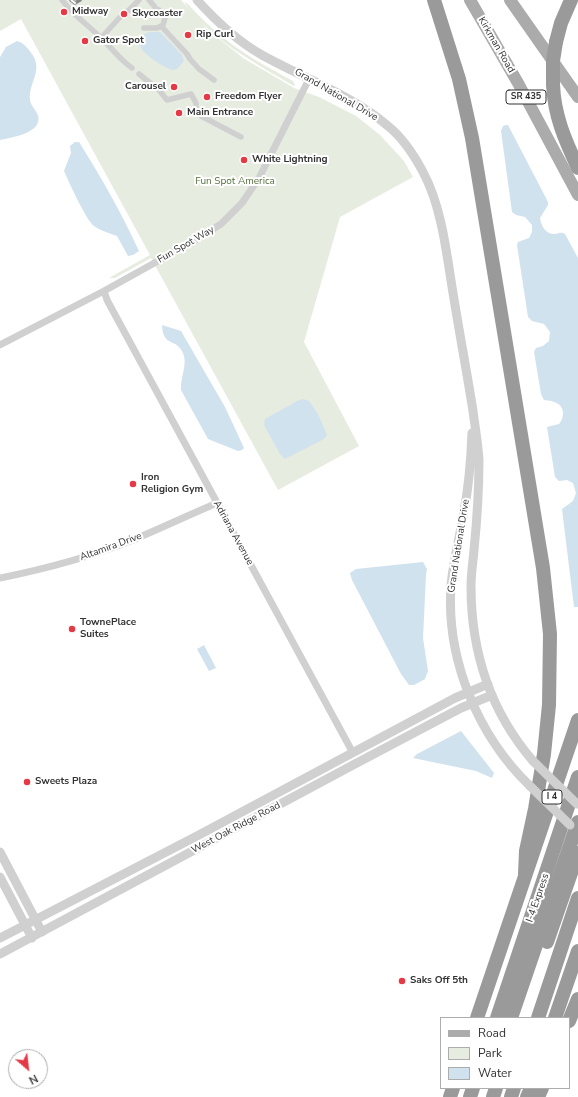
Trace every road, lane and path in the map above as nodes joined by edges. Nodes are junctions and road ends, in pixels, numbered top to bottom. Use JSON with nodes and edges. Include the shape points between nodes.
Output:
{"nodes":[{"id":1,"x":62,"y":0,"type":"edge"},
{"id":2,"x":139,"y":0,"type":"edge"},
{"id":3,"x":149,"y":0,"type":"edge"},
{"id":4,"x":197,"y":0,"type":"edge"},
{"id":5,"x":434,"y":0,"type":"edge"},
{"id":6,"x":470,"y":0,"type":"edge"},
{"id":7,"x":510,"y":0,"type":"edge"},
{"id":8,"x":571,"y":0,"type":"edge"},
{"id":9,"x":161,"y":26,"type":"junction"},
{"id":10,"x":144,"y":28,"type":"dead end"},
{"id":11,"x":101,"y":38,"type":"junction"},
{"id":12,"x":132,"y":68,"type":"dead end"},
{"id":13,"x":138,"y":74,"type":"dead end"},
{"id":14,"x":309,"y":79,"type":"junction"},
{"id":15,"x":214,"y":80,"type":"dead end"},
{"id":16,"x":578,"y":97,"type":"edge"},
{"id":17,"x":240,"y":137,"type":"dead end"},
{"id":18,"x":578,"y":168,"type":"edge"},
{"id":19,"x":578,"y":195,"type":"edge"},
{"id":20,"x":104,"y":291,"type":"junction"},
{"id":21,"x":0,"y":345,"type":"edge"},
{"id":22,"x":472,"y":409,"type":"junction"},
{"id":23,"x":217,"y":503,"type":"junction"},
{"id":24,"x":0,"y":578,"type":"edge"},
{"id":25,"x":488,"y":684,"type":"junction"},
{"id":26,"x":468,"y":692,"type":"junction"},
{"id":27,"x":492,"y":695,"type":"junction"},
{"id":28,"x":473,"y":702,"type":"junction"},
{"id":29,"x":578,"y":720,"type":"edge"},
{"id":30,"x":353,"y":753,"type":"junction"},
{"id":31,"x":578,"y":777,"type":"edge"},
{"id":32,"x":578,"y":804,"type":"edge"},
{"id":33,"x":575,"y":827,"type":"edge"},
{"id":34,"x":0,"y":852,"type":"edge"},
{"id":35,"x":578,"y":853,"type":"edge"},
{"id":36,"x":526,"y":874,"type":"junction"},
{"id":37,"x":0,"y":877,"type":"edge"},
{"id":38,"x":578,"y":898,"type":"edge"},
{"id":39,"x":35,"y":919,"type":"junction"},
{"id":40,"x":25,"y":924,"type":"junction"},
{"id":41,"x":42,"y":932,"type":"junction"},
{"id":42,"x":0,"y":938,"type":"edge"},
{"id":43,"x":32,"y":938,"type":"junction"},
{"id":44,"x":578,"y":951,"type":"edge"},
{"id":45,"x":0,"y":954,"type":"edge"},
{"id":46,"x":578,"y":999,"type":"edge"},
{"id":47,"x":477,"y":1017,"type":"edge"},
{"id":48,"x":497,"y":1017,"type":"edge"},
{"id":49,"x":511,"y":1017,"type":"edge"},
{"id":50,"x":520,"y":1017,"type":"edge"},
{"id":51,"x":538,"y":1017,"type":"edge"},
{"id":52,"x":555,"y":1017,"type":"edge"},
{"id":53,"x":570,"y":1019,"type":"edge"}],
"edges":[{"from":1,"to":11,"type":"street"},
{"from":2,"to":11,"type":"street"},
{"from":3,"to":9,"type":"street","via":[[165,18]]},
{"from":4,"to":14,"type":"street","name":"Grand National Drive","via":[[234,37],[261,55]]},
{"from":5,"to":36,"type":"highway","via":[[453,56],[471,132],[547,595],[551,655],[548,718],[535,809],[526,851]]},
{"from":6,"to":19,"type":"main road","name":"Kirkman Road","number":"SR 435"},
{"from":7,"to":16,"type":"main road"},
{"from":8,"to":18,"type":"highway","bridge":true,"via":[[556,42],[553,84],[554,104],[560,127]]},
{"from":9,"to":10,"type":"street"},
{"from":9,"to":15,"type":"street","via":[[199,69]]},
{"from":11,"to":12,"type":"street"},
{"from":13,"to":17,"type":"street","via":[[159,90],[167,100],[191,94],[200,116]]},
{"from":14,"to":20,"type":"street","name":"Fun Spot Way","via":[[259,178],[233,213],[208,233]]},
{"from":14,"to":22,"type":"street","name":"Grand National Drive","via":[[373,114],[388,126],[400,137],[423,171],[435,200],[439,219]]},
{"from":20,"to":21,"type":"street","name":"Fun Spot Way"},
{"from":20,"to":23,"type":"street","name":"Adriana Avenue"},
{"from":22,"to":25,"type":"street","name":"Grand National Drive","via":[[479,459],[472,606],[475,638]]},
{"from":22,"to":26,"type":"street","name":"Grand National Drive","via":[[471,466],[451,585],[451,612],[456,651]]},
{"from":23,"to":24,"type":"street","name":"Altamira Drive","via":[[93,554],[55,566]]},
{"from":23,"to":30,"type":"street","name":"Adriana Avenue"},
{"from":25,"to":26,"type":"street","name":"West Oak Ridge Road"},
{"from":25,"to":27,"type":"street","name":"Grand National Drive"},
{"from":26,"to":28,"type":"street","name":"Grand National Drive"},
{"from":26,"to":30,"type":"street","name":"West Oak Ridge Road"},
{"from":27,"to":28,"type":"street","name":"West Oak Ridge Road"},
{"from":27,"to":32,"type":"street","name":"Grand National Drive","bridge":true,"via":[[508,727],[533,760]]},
{"from":28,"to":33,"type":"street","name":"Grand National Drive","bridge":true,"via":[[496,745],[515,770]]},
{"from":28,"to":41,"type":"street","name":"West Oak Ridge Road"},
{"from":29,"to":36,"type":"highway","number":"I 4"},
{"from":30,"to":39,"type":"street","name":"West Oak Ridge Road"},
{"from":31,"to":48,"type":"highway","name":"I-4 Express"},
{"from":33,"to":49,"type":"highway"},
{"from":34,"to":39,"type":"street"},
{"from":35,"to":50,"type":"highway"},
{"from":36,"to":47,"type":"highway","number":"I 4"},
{"from":37,"to":40,"type":"street"},
{"from":38,"to":51,"type":"highway"},
{"from":39,"to":40,"type":"street","name":"West Oak Ridge Road"},
{"from":39,"to":41,"type":"street"},
{"from":40,"to":42,"type":"street","name":"West Oak Ridge Road"},
{"from":40,"to":43,"type":"street"},
{"from":41,"to":43,"type":"street","name":"West Oak Ridge Road"},
{"from":43,"to":45,"type":"street","name":"West Oak Ridge Road"},
{"from":44,"to":52,"type":"highway"},
{"from":46,"to":53,"type":"highway"}]}
